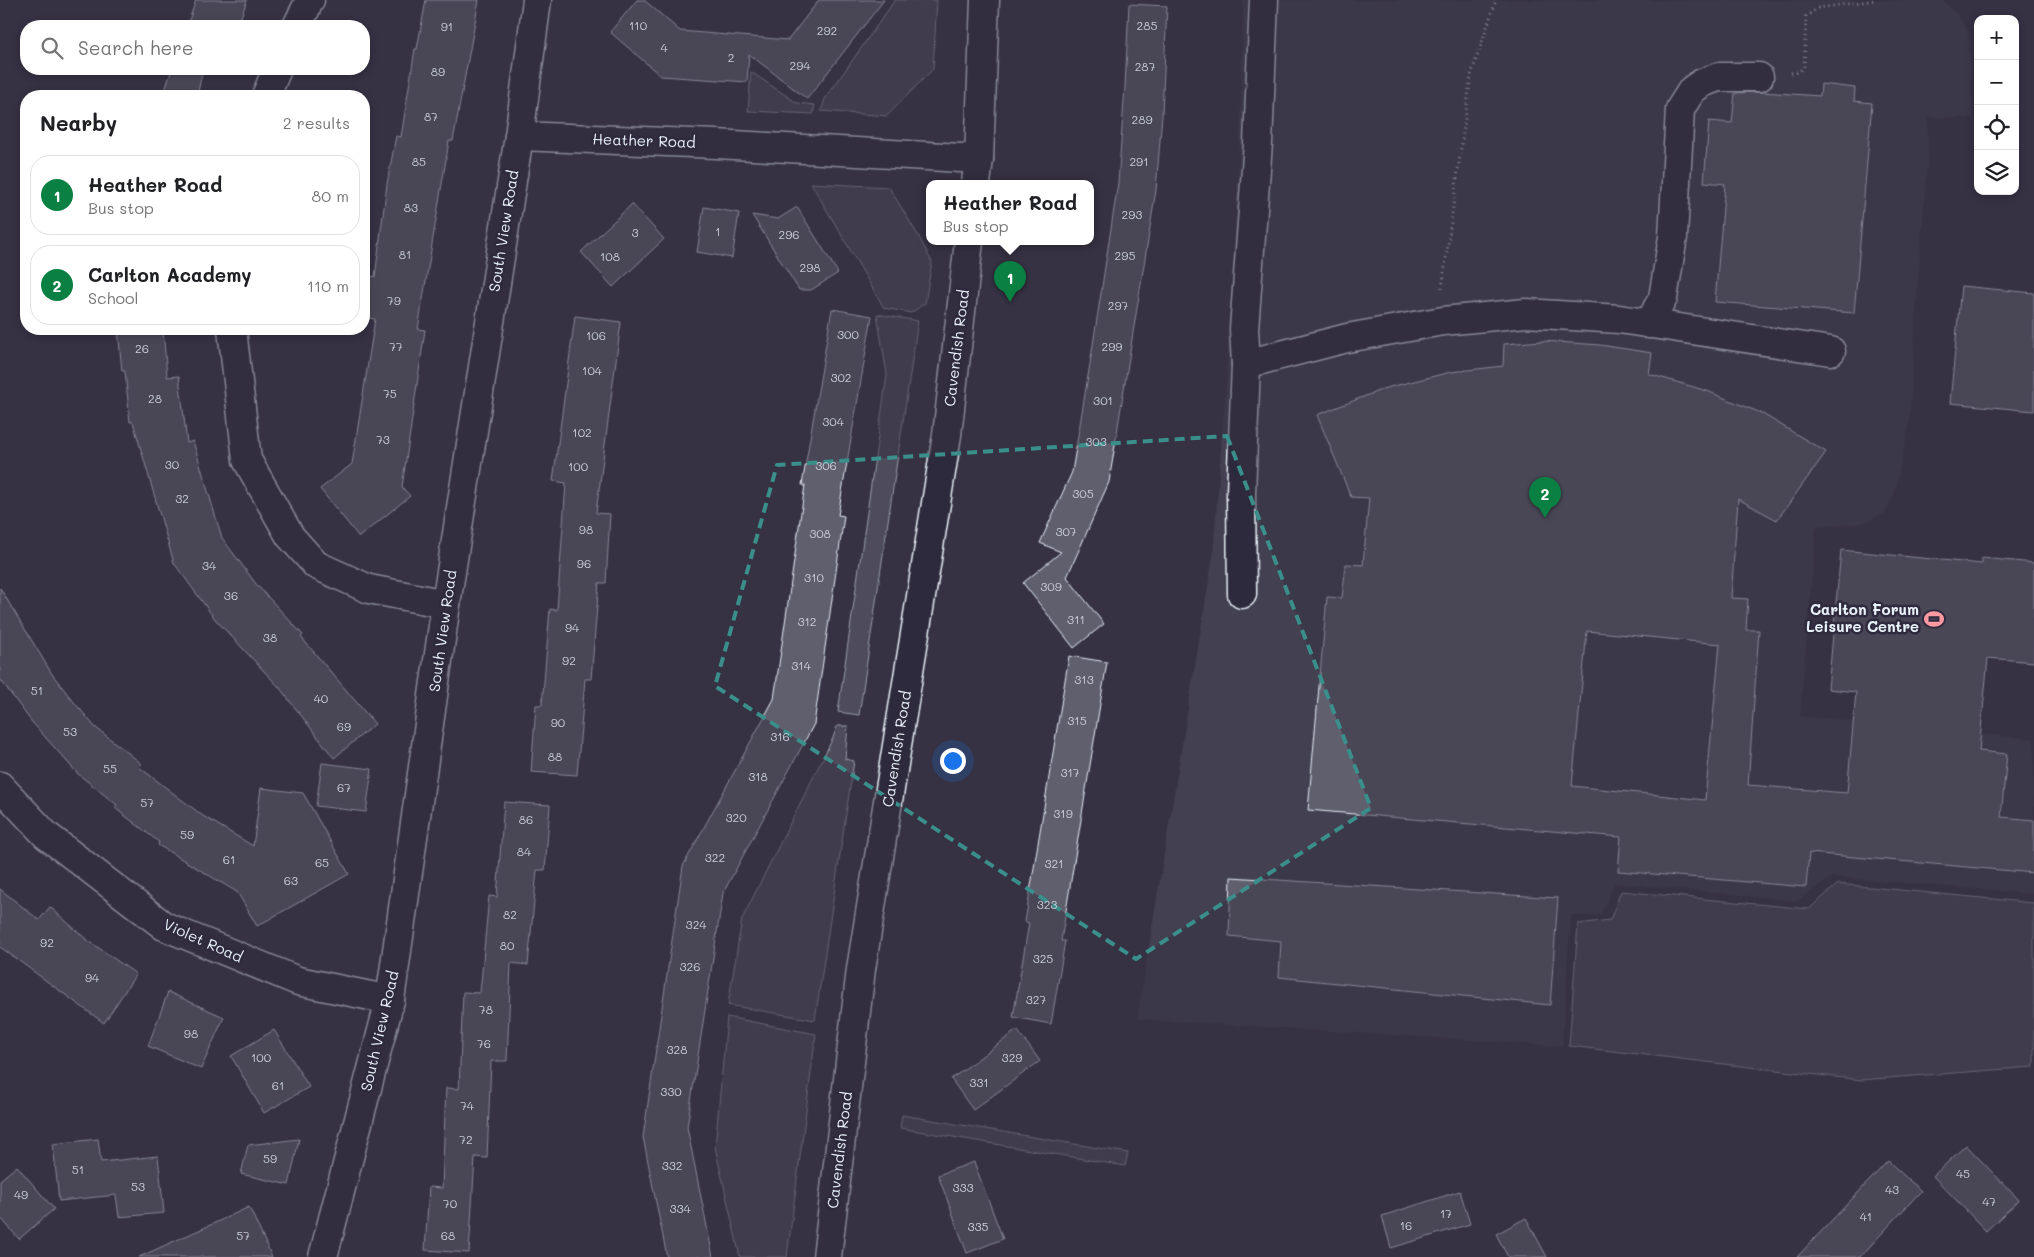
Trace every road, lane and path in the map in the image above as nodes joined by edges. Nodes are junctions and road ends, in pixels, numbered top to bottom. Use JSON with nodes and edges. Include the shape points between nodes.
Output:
{"nodes":[{"id":1,"x":310,"y":0,"type":"edge"},
{"id":2,"x":537,"y":0,"type":"edge"},
{"id":3,"x":986,"y":0,"type":"edge"},
{"id":4,"x":1264,"y":0,"type":"edge"},
{"id":5,"x":1496,"y":0,"type":"edge"},
{"id":6,"x":1876,"y":0,"type":"edge"},
{"id":7,"x":300,"y":20,"type":"edge"},
{"id":8,"x":275,"y":75,"type":"edge"},
{"id":9,"x":1759,"y":77,"type":"joint"},
{"id":10,"x":268,"y":90,"type":"edge"},
{"id":11,"x":519,"y":136,"type":"junction"},
{"id":12,"x":977,"y":171,"type":"edge"},
{"id":13,"x":969,"y":245,"type":"edge"},
{"id":14,"x":1437,"y":322,"type":"junction"},
{"id":15,"x":1649,"y":324,"type":"junction"},
{"id":16,"x":233,"y":335,"type":"edge"},
{"id":17,"x":1831,"y":351,"type":"dead end"},
{"id":18,"x":1246,"y":364,"type":"junction"},
{"id":19,"x":1242,"y":594,"type":"dead end"},
{"id":20,"x":446,"y":604,"type":"junction"},
{"id":21,"x":0,"y":786,"type":"edge"},
{"id":22,"x":390,"y":1000,"type":"junction"},
{"id":23,"x":323,"y":1257,"type":"edge"},
{"id":24,"x":827,"y":1257,"type":"edge"}],
"edges":[{"from":1,"to":7,"type":"street"},
{"from":2,"to":11,"type":"street","name":"South View Road"},
{"from":3,"to":12,"type":"street"},
{"from":4,"to":18,"type":"street","via":[[1258,143],[1244,329]]},
{"from":5,"to":14,"type":"path","via":[[1471,75]]},
{"from":6,"to":9,"type":"path","via":[[1818,8],[1806,16],[1804,67],[1798,72]]},
{"from":8,"to":10,"type":"street"},
{"from":9,"to":15,"type":"street","via":[[1718,77],[1702,82],[1692,90],[1680,110],[1673,236],[1664,298]]},
{"from":11,"to":12,"type":"street","name":"Heather Road","via":[[726,145]]},
{"from":11,"to":20,"type":"street","name":"South View Road"},
{"from":13,"to":24,"type":"street","name":"Cavendish Road","via":[[947,436],[861,969]]},
{"from":14,"to":15,"type":"street","via":[[1526,313]]},
{"from":14,"to":18,"type":"street","via":[[1347,338]]},
{"from":15,"to":17,"type":"street"},
{"from":16,"to":20,"type":"street","via":[[247,460],[290,536],[316,565],[342,577],[369,588]]},
{"from":18,"to":19,"type":"street","via":[[1241,493]]},
{"from":20,"to":22,"type":"street","name":"South View Road"},
{"from":21,"to":22,"type":"street","name":"Violet Road","via":[[46,835],[164,926],[298,981]]},
{"from":22,"to":23,"type":"street","name":"South View Road"}]}
